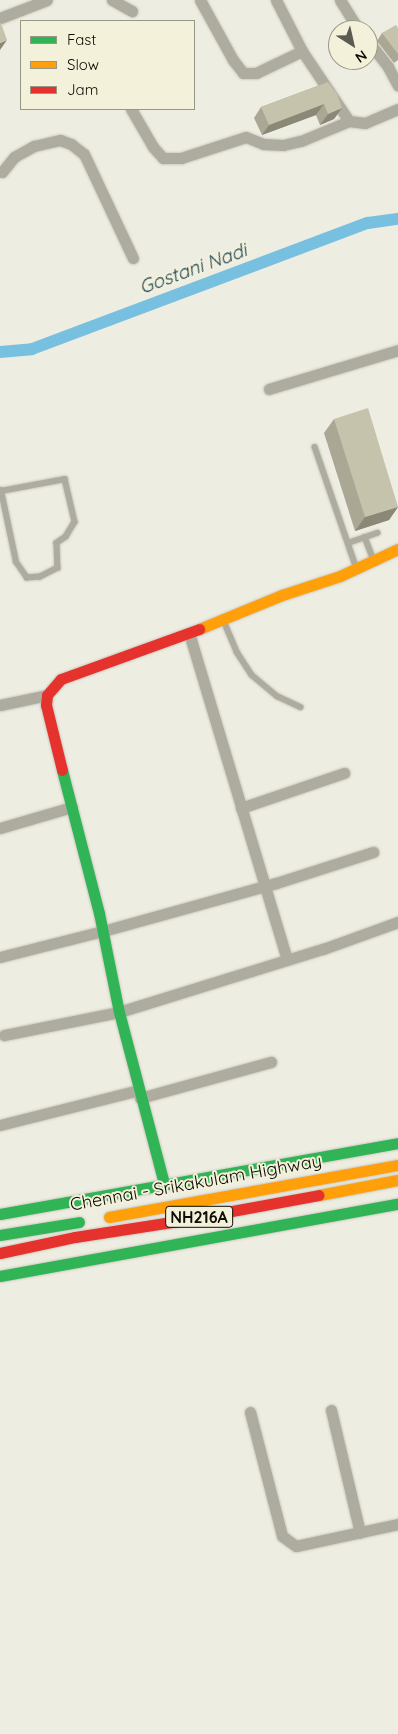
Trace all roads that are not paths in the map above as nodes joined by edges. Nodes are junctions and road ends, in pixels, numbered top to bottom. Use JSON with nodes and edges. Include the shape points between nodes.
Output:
{"nodes":[{"id":1,"x":47,"y":0,"type":"edge"},
{"id":2,"x":112,"y":0,"type":"edge"},
{"id":3,"x":200,"y":0,"type":"edge"},
{"id":4,"x":276,"y":0,"type":"edge"},
{"id":5,"x":340,"y":0,"type":"edge"},
{"id":6,"x":132,"y":12,"type":"dead end"},
{"id":7,"x":0,"y":18,"type":"edge"},
{"id":8,"x":353,"y":20,"type":"edge"},
{"id":9,"x":302,"y":51,"type":"junction"},
{"id":10,"x":378,"y":54,"type":"edge"},
{"id":11,"x":398,"y":86,"type":"edge"},
{"id":12,"x":398,"y":109,"type":"edge"},
{"id":13,"x":132,"y":110,"type":"edge"},
{"id":14,"x":348,"y":121,"type":"junction"},
{"id":15,"x":1,"y":174,"type":"edge"},
{"id":16,"x":133,"y":258,"type":"dead end"},
{"id":17,"x":398,"y":350,"type":"edge"},
{"id":18,"x":270,"y":389,"type":"dead end"},
{"id":19,"x":315,"y":447,"type":"dead end"},
{"id":20,"x":0,"y":491,"type":"edge"},
{"id":21,"x":377,"y":533,"type":"dead end"},
{"id":22,"x":365,"y":537,"type":"junction"},
{"id":23,"x":348,"y":543,"type":"junction"},
{"id":24,"x":398,"y":549,"type":"edge"},
{"id":25,"x":374,"y":560,"type":"junction"},
{"id":26,"x":357,"y":568,"type":"junction"},
{"id":27,"x":223,"y":619,"type":"junction"},
{"id":28,"x":189,"y":633,"type":"junction"},
{"id":29,"x":47,"y":695,"type":"junction"},
{"id":30,"x":0,"y":705,"type":"edge"},
{"id":31,"x":301,"y":707,"type":"dead end"},
{"id":32,"x":344,"y":773,"type":"dead end"},
{"id":33,"x":72,"y":807,"type":"junction"},
{"id":34,"x":241,"y":808,"type":"junction"},
{"id":35,"x":0,"y":828,"type":"edge"},
{"id":36,"x":373,"y":852,"type":"dead end"},
{"id":37,"x":264,"y":886,"type":"junction"},
{"id":38,"x":398,"y":922,"type":"edge"},
{"id":39,"x":103,"y":931,"type":"junction"},
{"id":40,"x":0,"y":956,"type":"edge"},
{"id":41,"x":287,"y":960,"type":"junction"},
{"id":42,"x":119,"y":1012,"type":"junction"},
{"id":43,"x":4,"y":1035,"type":"dead end"},
{"id":44,"x":271,"y":1062,"type":"dead end"},
{"id":45,"x":139,"y":1094,"type":"junction"},
{"id":46,"x":0,"y":1125,"type":"edge"},
{"id":47,"x":398,"y":1143,"type":"edge"},
{"id":48,"x":398,"y":1165,"type":"edge"},
{"id":49,"x":398,"y":1180,"type":"edge"},
{"id":50,"x":164,"y":1184,"type":"junction"},
{"id":51,"x":398,"y":1204,"type":"edge"},
{"id":52,"x":0,"y":1214,"type":"edge"},
{"id":53,"x":0,"y":1235,"type":"edge"},
{"id":54,"x":0,"y":1253,"type":"edge"},
{"id":55,"x":0,"y":1276,"type":"edge"},
{"id":56,"x":331,"y":1410,"type":"dead end"},
{"id":57,"x":250,"y":1412,"type":"dead end"},
{"id":58,"x":398,"y":1524,"type":"edge"},
{"id":59,"x":360,"y":1533,"type":"junction"}],
"edges":[{"from":1,"to":7,"type":"street"},
{"from":2,"to":6,"type":"street"},
{"from":3,"to":9,"type":"street","via":[[243,73],[256,73]]},
{"from":4,"to":9,"type":"street"},
{"from":5,"to":8,"type":"street"},
{"from":9,"to":14,"type":"street"},
{"from":10,"to":11,"type":"street"},
{"from":12,"to":14,"type":"street","via":[[365,123]]},
{"from":13,"to":14,"type":"street","via":[[163,158],[180,158],[246,138],[262,144],[283,145]]},
{"from":15,"to":16,"type":"street","via":[[14,157],[34,146],[60,140],[71,144],[84,154]]},
{"from":17,"to":18,"type":"street"},
{"from":19,"to":23,"type":"lane"},
{"from":20,"to":20,"type":"lane","via":[[16,562],[26,578],[40,577],[58,568],[57,543],[66,537],[75,522],[65,479]]},
{"from":21,"to":22,"type":"lane"},
{"from":22,"to":23,"type":"lane"},
{"from":22,"to":25,"type":"lane"},
{"from":23,"to":26,"type":"lane"},
{"from":24,"to":25,"type":"main road"},
{"from":25,"to":26,"type":"main road"},
{"from":26,"to":27,"type":"main road"},
{"from":27,"to":28,"type":"main road"},
{"from":27,"to":31,"type":"lane","via":[[237,652],[252,675],[277,696]]},
{"from":28,"to":29,"type":"main road","via":[[62,679]]},
{"from":28,"to":34,"type":"street"},
{"from":29,"to":30,"type":"street"},
{"from":29,"to":33,"type":"main road","via":[[49,721]]},
{"from":32,"to":34,"type":"street"},
{"from":33,"to":35,"type":"street"},
{"from":33,"to":39,"type":"main road"},
{"from":34,"to":37,"type":"street"},
{"from":36,"to":37,"type":"street"},
{"from":37,"to":39,"type":"street"},
{"from":37,"to":41,"type":"street"},
{"from":38,"to":41,"type":"street"},
{"from":39,"to":40,"type":"street"},
{"from":39,"to":42,"type":"main road"},
{"from":41,"to":42,"type":"street"},
{"from":42,"to":43,"type":"street"},
{"from":42,"to":45,"type":"main road"},
{"from":44,"to":45,"type":"street"},
{"from":45,"to":46,"type":"street"},
{"from":45,"to":50,"type":"main road"},
{"from":47,"to":50,"type":"main road"},
{"from":48,"to":53,"type":"main road","name":"Chennai - Srikakulam Highway","number":"NH216A"},
{"from":49,"to":54,"type":"main road","number":"NH216A"},
{"from":50,"to":52,"type":"main road"},
{"from":51,"to":55,"type":"main road"},
{"from":56,"to":59,"type":"street"},
{"from":57,"to":59,"type":"street","via":[[282,1536],[296,1546]]},
{"from":58,"to":59,"type":"street"}]}
